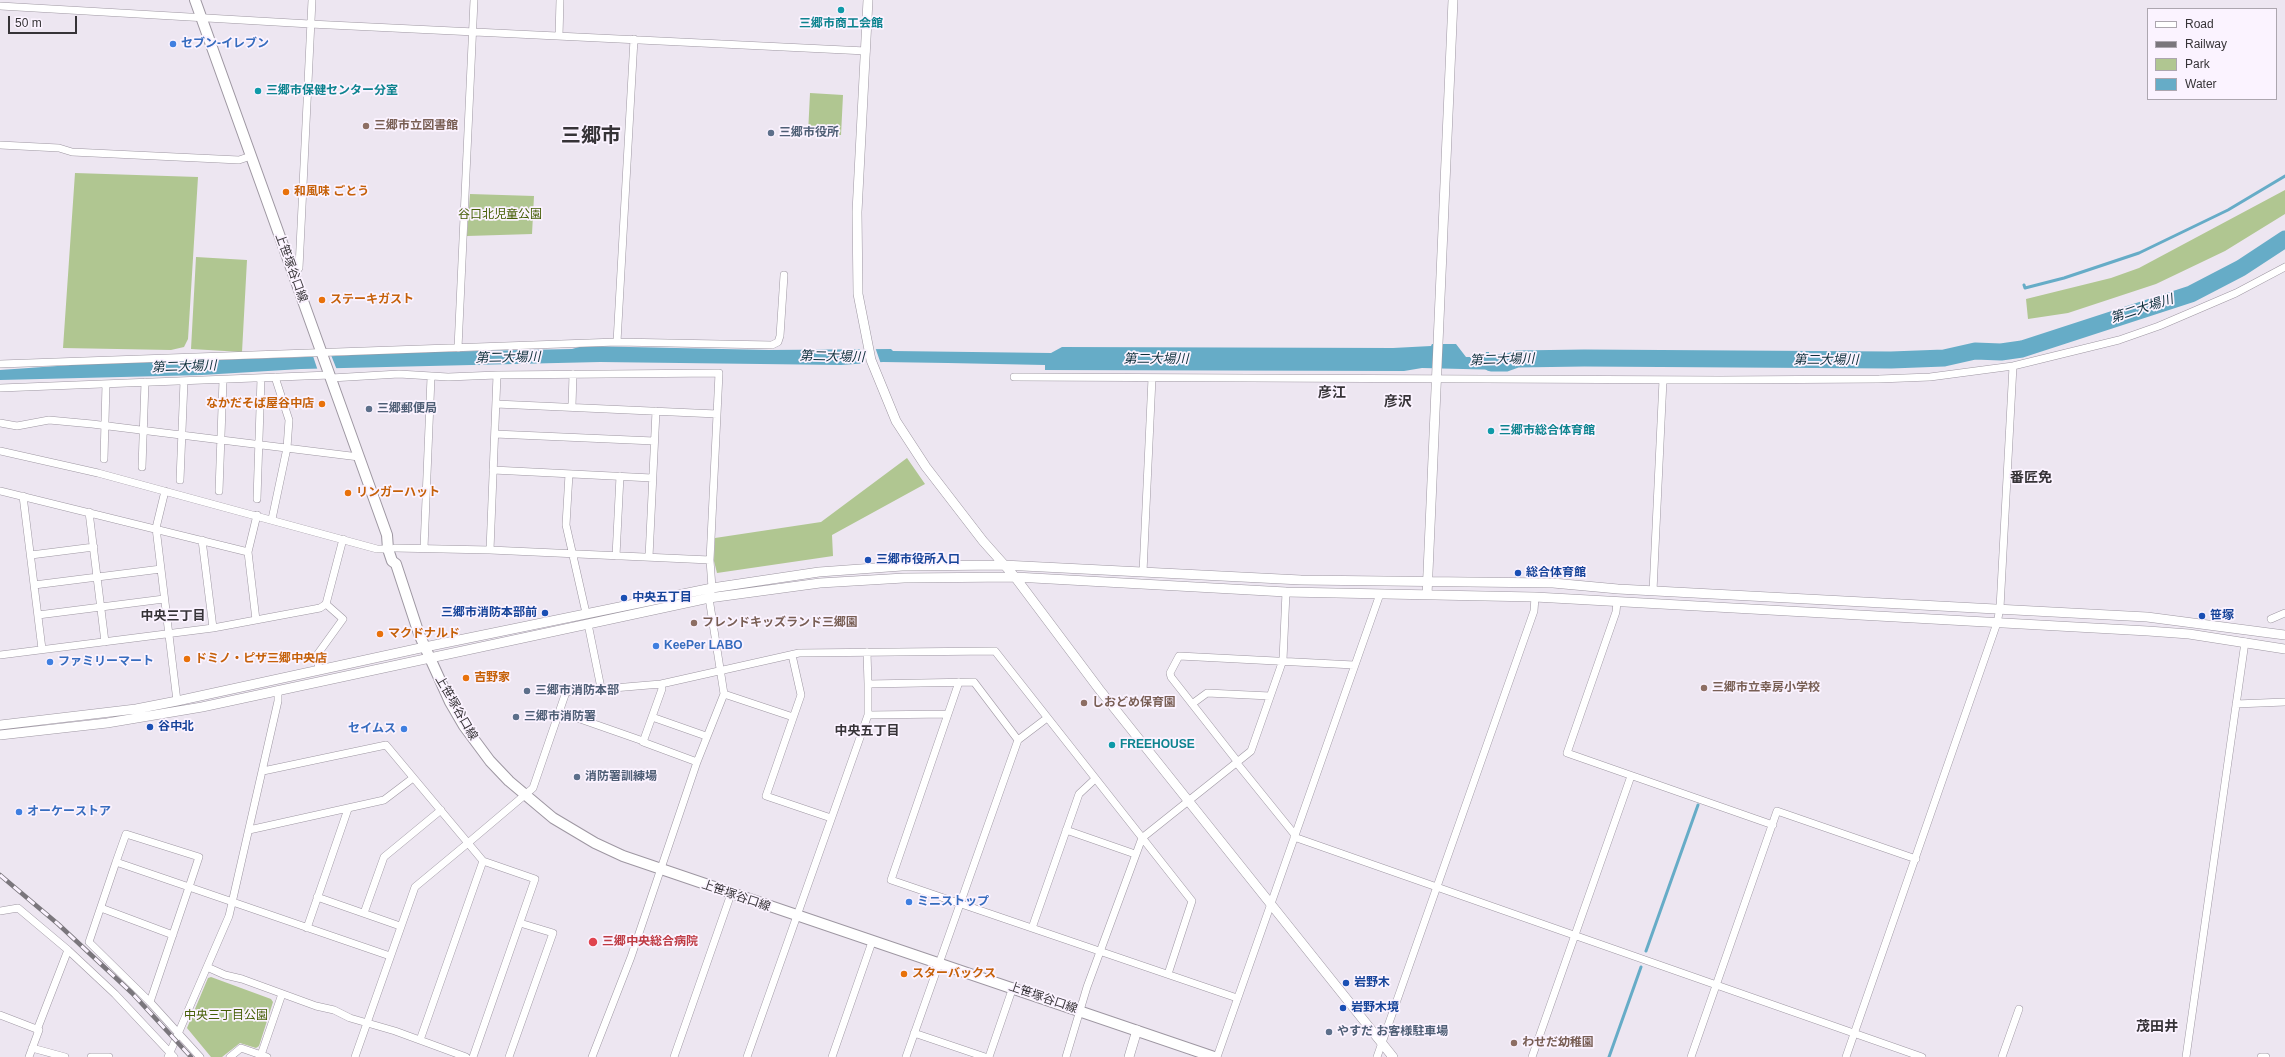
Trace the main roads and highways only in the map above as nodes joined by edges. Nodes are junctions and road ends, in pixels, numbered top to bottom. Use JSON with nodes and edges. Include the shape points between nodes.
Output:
{"nodes":[{"id":1,"x":195,"y":0,"type":"edge"},
{"id":2,"x":1214,"y":1057,"type":"edge"}],
"edges":[{"from":1,"to":2,"type":"main road","name":"上笹塚谷口線","via":[[386,535],[392,540],[391,549],[398,559],[396,564],[425,647],[450,702],[490,761],[525,797],[553,818],[595,843],[662,871],[872,942],[940,962]]}]}
